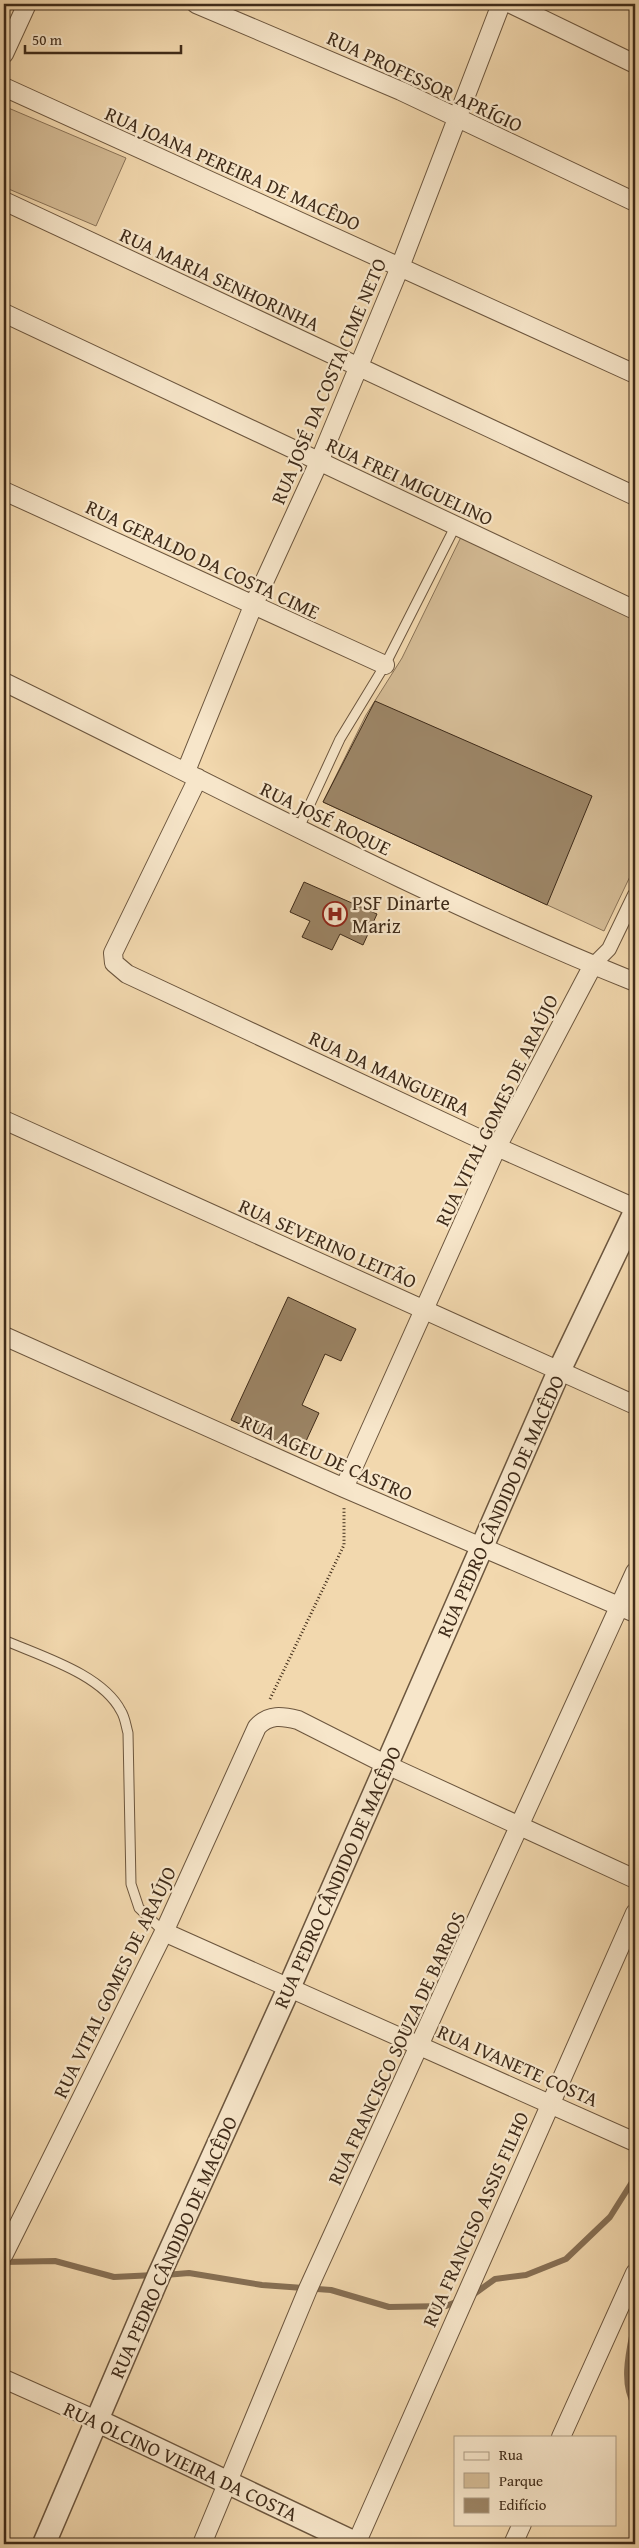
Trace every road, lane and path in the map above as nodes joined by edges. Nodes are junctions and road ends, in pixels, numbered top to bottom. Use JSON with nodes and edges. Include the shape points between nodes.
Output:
{"nodes":[{"id":1,"x":27,"y":4,"type":"edge"},
{"id":2,"x":196,"y":4,"type":"edge"},
{"id":3,"x":501,"y":4,"type":"edge"},
{"id":4,"x":511,"y":4,"type":"edge"},
{"id":5,"x":4,"y":54,"type":"edge"},
{"id":6,"x":635,"y":64,"type":"edge"},
{"id":7,"x":4,"y":87,"type":"edge"},
{"id":8,"x":457,"y":118,"type":"junction"},
{"id":9,"x":4,"y":201,"type":"edge"},
{"id":10,"x":635,"y":202,"type":"edge"},
{"id":11,"x":400,"y":267,"type":"junction"},
{"id":12,"x":4,"y":313,"type":"edge"},
{"id":13,"x":357,"y":367,"type":"junction"},
{"id":14,"x":635,"y":374,"type":"edge"},
{"id":15,"x":319,"y":462,"type":"junction"},
{"id":16,"x":4,"y":491,"type":"edge"},
{"id":17,"x":635,"y":496,"type":"edge"},
{"id":18,"x":455,"y":527,"type":"junction"},
{"id":19,"x":254,"y":606,"type":"junction"},
{"id":20,"x":635,"y":610,"type":"edge"},
{"id":21,"x":385,"y":665,"type":"junction"},
{"id":22,"x":4,"y":682,"type":"edge"},
{"id":23,"x":192,"y":774,"type":"junction"},
{"id":24,"x":298,"y":830,"type":"junction"},
{"id":25,"x":635,"y":895,"type":"edge"},
{"id":26,"x":593,"y":965,"type":"junction"},
{"id":27,"x":127,"y":974,"type":"joint"},
{"id":28,"x":635,"y":982,"type":"edge"},
{"id":29,"x":4,"y":1120,"type":"edge"},
{"id":30,"x":497,"y":1147,"type":"junction"},
{"id":31,"x":635,"y":1208,"type":"edge"},
{"id":32,"x":635,"y":1212,"type":"edge"},
{"id":33,"x":426,"y":1310,"type":"junction"},
{"id":34,"x":4,"y":1336,"type":"edge"},
{"id":35,"x":559,"y":1371,"type":"junction"},
{"id":36,"x":635,"y":1405,"type":"edge"},
{"id":37,"x":344,"y":1488,"type":"junction"},
{"id":38,"x":481,"y":1548,"type":"junction"},
{"id":39,"x":635,"y":1572,"type":"edge"},
{"id":40,"x":628,"y":1610,"type":"edge"},
{"id":41,"x":4,"y":1640,"type":"edge"},
{"id":42,"x":257,"y":1727,"type":"junction"},
{"id":43,"x":387,"y":1765,"type":"junction"},
{"id":44,"x":519,"y":1827,"type":"junction"},
{"id":45,"x":635,"y":1879,"type":"edge"},
{"id":46,"x":635,"y":1913,"type":"edge"},
{"id":47,"x":164,"y":1932,"type":"junction"},
{"id":48,"x":289,"y":1988,"type":"junction"},
{"id":49,"x":422,"y":2045,"type":"junction"},
{"id":50,"x":550,"y":2104,"type":"junction"},
{"id":51,"x":635,"y":2142,"type":"edge"},
{"id":52,"x":4,"y":2254,"type":"edge"},
{"id":53,"x":635,"y":2273,"type":"edge"},
{"id":54,"x":4,"y":2379,"type":"edge"},
{"id":55,"x":96,"y":2420,"type":"junction"},
{"id":56,"x":561,"y":2436,"type":"edge"},
{"id":57,"x":228,"y":2483,"type":"junction"},
{"id":58,"x":521,"y":2526,"type":"edge"},
{"id":59,"x":44,"y":2544,"type":"edge"},
{"id":60,"x":202,"y":2544,"type":"edge"},
{"id":61,"x":356,"y":2544,"type":"edge"},
{"id":62,"x":513,"y":2544,"type":"edge"}],
"edges":[{"from":1,"to":5,"type":"street"},
{"from":2,"to":8,"type":"street","name":"RUA PROFESSOR APRÍGIO"},
{"from":3,"to":8,"type":"street","name":"RUA JOSÉ DA COSTA CIME NETO"},
{"from":4,"to":6,"type":"street"},
{"from":7,"to":11,"type":"street","name":"RUA JOANA PEREIRA DE MACÊDO"},
{"from":8,"to":10,"type":"street","name":"RUA PROFESSOR APRÍGIO"},
{"from":8,"to":11,"type":"street","name":"RUA JOSÉ DA COSTA CIME NETO"},
{"from":9,"to":13,"type":"street","name":"RUA MARIA SENHORINHA"},
{"from":11,"to":13,"type":"street","name":"RUA JOSÉ DA COSTA CIME NETO"},
{"from":11,"to":14,"type":"street","name":"RUA JOANA PEREIRA DE MACÊDO"},
{"from":12,"to":15,"type":"street","name":"RUA FREI MIGUELINO"},
{"from":13,"to":15,"type":"street","name":"RUA JOSÉ DA COSTA CIME NETO"},
{"from":13,"to":17,"type":"street","name":"RUA MARIA SENHORINHA"},
{"from":15,"to":18,"type":"street","name":"RUA FREI MIGUELINO"},
{"from":15,"to":19,"type":"street","name":"RUA JOSÉ DA COSTA CIME NETO"},
{"from":16,"to":19,"type":"street","name":"RUA GERALDO DA COSTA CIME"},
{"from":18,"to":20,"type":"street","name":"RUA FREI MIGUELINO"},
{"from":18,"to":21,"type":"lane"},
{"from":19,"to":21,"type":"street","name":"RUA GERALDO DA COSTA CIME"},
{"from":19,"to":23,"type":"street","name":"RUA JOSÉ DA COSTA CIME NETO"},
{"from":21,"to":24,"type":"lane","via":[[340,739]]},
{"from":22,"to":23,"type":"street","name":"RUA JOSÉ ROQUE"},
{"from":23,"to":24,"type":"street","name":"RUA JOSÉ ROQUE"},
{"from":23,"to":27,"type":"street","name":"RUA JOSÉ DA COSTA CIME NETO","via":[[113,953],[114,963]]},
{"from":24,"to":26,"type":"street","name":"RUA JOSÉ ROQUE"},
{"from":25,"to":26,"type":"street","name":"RUA VITAL GOMES DE ARAÚJO","via":[[609,949]]},
{"from":26,"to":28,"type":"street","name":"RUA JOSÉ ROQUE"},
{"from":26,"to":30,"type":"street","name":"RUA VITAL GOMES DE ARAÚJO"},
{"from":27,"to":30,"type":"street","name":"RUA DA MANGUEIRA"},
{"from":29,"to":33,"type":"street","name":"RUA SEVERINO LEITÃO"},
{"from":30,"to":31,"type":"street","name":"RUA DA MANGUEIRA"},
{"from":30,"to":33,"type":"street","name":"RUA VITAL GOMES DE ARAÚJO"},
{"from":32,"to":35,"type":"street","name":"RUA PEDRO CÂNDIDO DE MACÊDO"},
{"from":33,"to":35,"type":"street","name":"RUA SEVERINO LEITÃO"},
{"from":33,"to":37,"type":"street","name":"RUA VITAL GOMES DE ARAÚJO"},
{"from":34,"to":37,"type":"street","name":"RUA AGEU DE CASTRO"},
{"from":35,"to":36,"type":"street","name":"RUA SEVERINO LEITÃO"},
{"from":35,"to":38,"type":"street","name":"RUA PEDRO CÂNDIDO DE MACÊDO"},
{"from":37,"to":38,"type":"street","name":"RUA AGEU DE CASTRO"},
{"from":37,"to":42,"type":"path","via":[[344,1545]]},
{"from":38,"to":40,"type":"street","name":"RUA AGEU DE CASTRO"},
{"from":38,"to":43,"type":"street","name":"RUA PEDRO CÂNDIDO DE MACÊDO"},
{"from":39,"to":40,"type":"street","name":"RUA FRANCISCO SOUZA DE BARROS"},
{"from":40,"to":44,"type":"street","name":"RUA FRANCISCO SOUZA DE BARROS"},
{"from":41,"to":47,"type":"lane","via":[[91,1679],[109,1693],[122,1711],[128,1733],[131,1884],[139,1908]]},
{"from":42,"to":43,"type":"street","via":[[264,1720],[275,1717],[298,1720]]},
{"from":42,"to":47,"type":"street","name":"RUA VITAL GOMES DE ARAÚJO"},
{"from":43,"to":44,"type":"street"},
{"from":43,"to":48,"type":"street","name":"RUA PEDRO CÂNDIDO DE MACÊDO"},
{"from":44,"to":45,"type":"street"},
{"from":44,"to":49,"type":"street","name":"RUA FRANCISCO SOUZA DE BARROS"},
{"from":46,"to":50,"type":"street","name":"RUA FRANCISO ASSIS FILHO"},
{"from":47,"to":48,"type":"street","name":"RUA IVANETE COSTA"},
{"from":47,"to":52,"type":"street","name":"RUA VITAL GOMES DE ARAÚJO"},
{"from":48,"to":49,"type":"street","name":"RUA IVANETE COSTA"},
{"from":48,"to":55,"type":"street","name":"RUA PEDRO CÂNDIDO DE MACÊDO"},
{"from":49,"to":50,"type":"street","name":"RUA IVANETE COSTA"},
{"from":49,"to":57,"type":"street","name":"RUA FRANCISCO SOUZA DE BARROS","via":[[308,2289]]},
{"from":50,"to":51,"type":"street","name":"RUA IVANETE COSTA"},
{"from":50,"to":61,"type":"street","name":"RUA FRANCISO ASSIS FILHO"},
{"from":53,"to":56,"type":"street"},
{"from":54,"to":55,"type":"street","name":"RUA OLCINO VIEIRA DA COSTA"},
{"from":55,"to":57,"type":"street","name":"RUA OLCINO VIEIRA DA COSTA"},
{"from":55,"to":59,"type":"street","name":"RUA PEDRO CÂNDIDO DE MACÊDO"},
{"from":57,"to":60,"type":"street","name":"RUA FRANCISCO SOUZA DE BARROS"},
{"from":57,"to":61,"type":"street","name":"RUA OLCINO VIEIRA DA COSTA"},
{"from":58,"to":62,"type":"street"}]}
